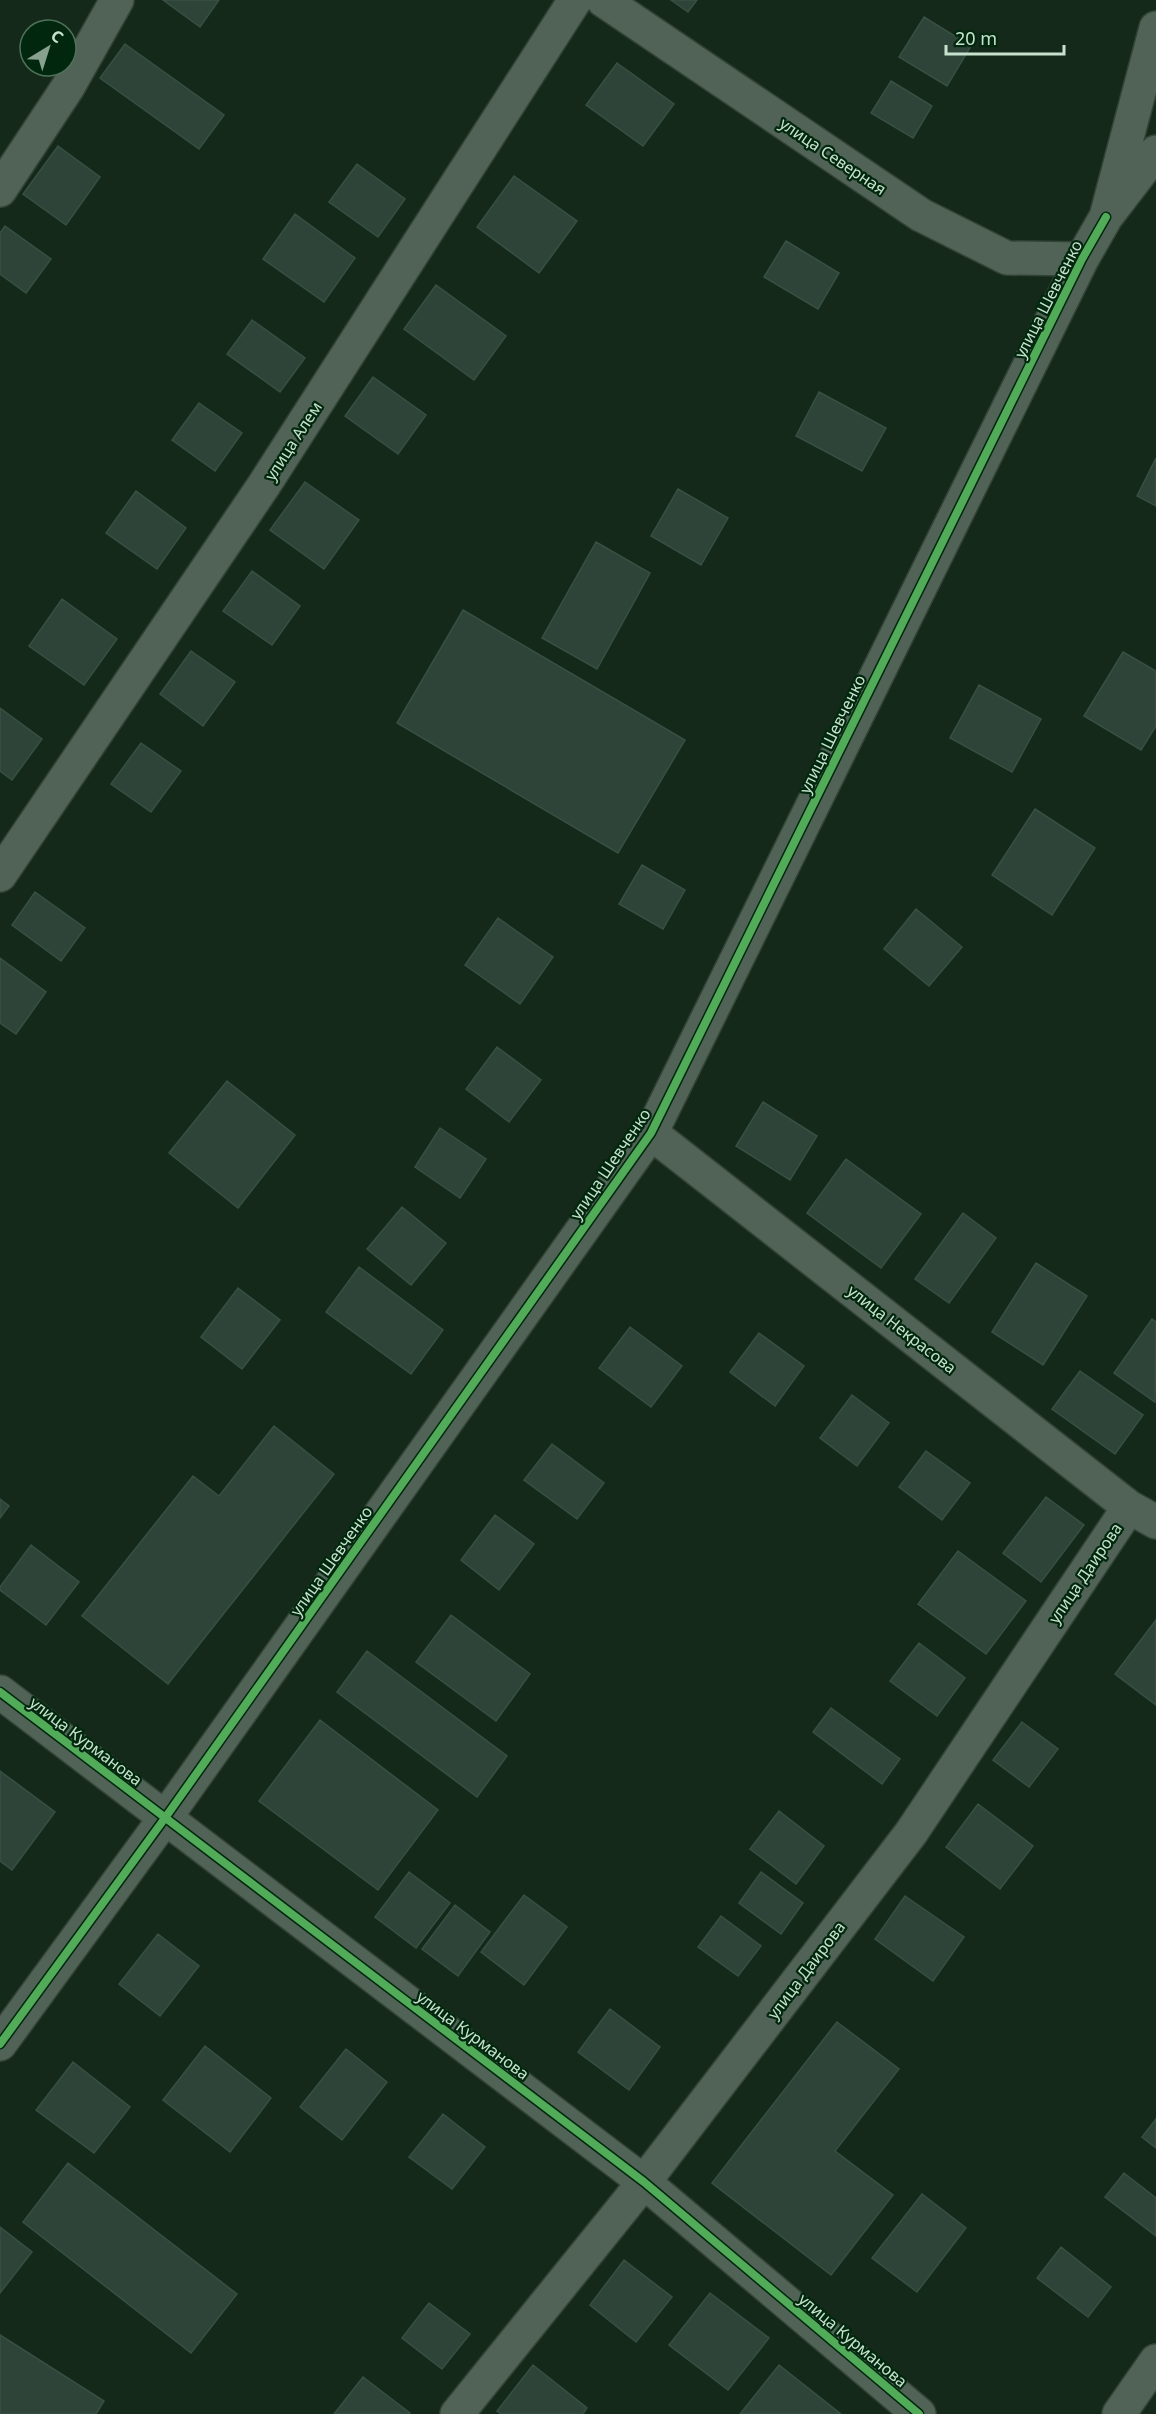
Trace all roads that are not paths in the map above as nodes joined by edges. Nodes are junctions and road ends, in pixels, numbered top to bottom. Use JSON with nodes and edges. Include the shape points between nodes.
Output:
{"nodes":[{"id":1,"x":117,"y":0,"type":"edge"},
{"id":2,"x":575,"y":0,"type":"edge"},
{"id":3,"x":603,"y":0,"type":"edge"},
{"id":4,"x":1156,"y":28,"type":"edge"},
{"id":5,"x":1156,"y":152,"type":"edge"},
{"id":6,"x":0,"y":190,"type":"edge"},
{"id":7,"x":1106,"y":217,"type":"junction"},
{"id":8,"x":1082,"y":259,"type":"junction"},
{"id":9,"x":0,"y":875,"type":"edge"},
{"id":10,"x":651,"y":1132,"type":"junction"},
{"id":11,"x":1143,"y":1515,"type":"edge"},
{"id":12,"x":0,"y":1692,"type":"edge"},
{"id":13,"x":165,"y":1818,"type":"junction"},
{"id":14,"x":0,"y":2044,"type":"edge"},
{"id":15,"x":644,"y":2182,"type":"junction"},
{"id":16,"x":1156,"y":2361,"type":"edge"},
{"id":17,"x":457,"y":2414,"type":"edge"},
{"id":18,"x":919,"y":2414,"type":"edge"},
{"id":19,"x":1119,"y":2414,"type":"edge"}],
"edges":[{"from":1,"to":6,"type":"street","via":[[68,87]]},
{"from":2,"to":9,"type":"street","name":"улица Алем","via":[[264,485]]},
{"from":3,"to":8,"type":"street","name":"улица Северная","via":[[921,215],[1007,258]]},
{"from":4,"to":7,"type":"street"},
{"from":5,"to":7,"type":"street"},
{"from":7,"to":8,"type":"street","name":"улица Шевченко"},
{"from":8,"to":10,"type":"street","name":"улица Шевченко"},
{"from":10,"to":11,"type":"street","name":"улица Некрасова"},
{"from":10,"to":13,"type":"street","name":"улица Шевченко"},
{"from":11,"to":15,"type":"street","name":"улица Даирова","via":[[911,1833]]},
{"from":12,"to":13,"type":"street","name":"улица Курманова"},
{"from":13,"to":14,"type":"street","name":"улица Шевченко"},
{"from":13,"to":15,"type":"street","name":"улица Курманова"},
{"from":15,"to":17,"type":"street","name":"улица Даирова"},
{"from":15,"to":18,"type":"street","name":"улица Курманова"},
{"from":16,"to":19,"type":"street"}]}
